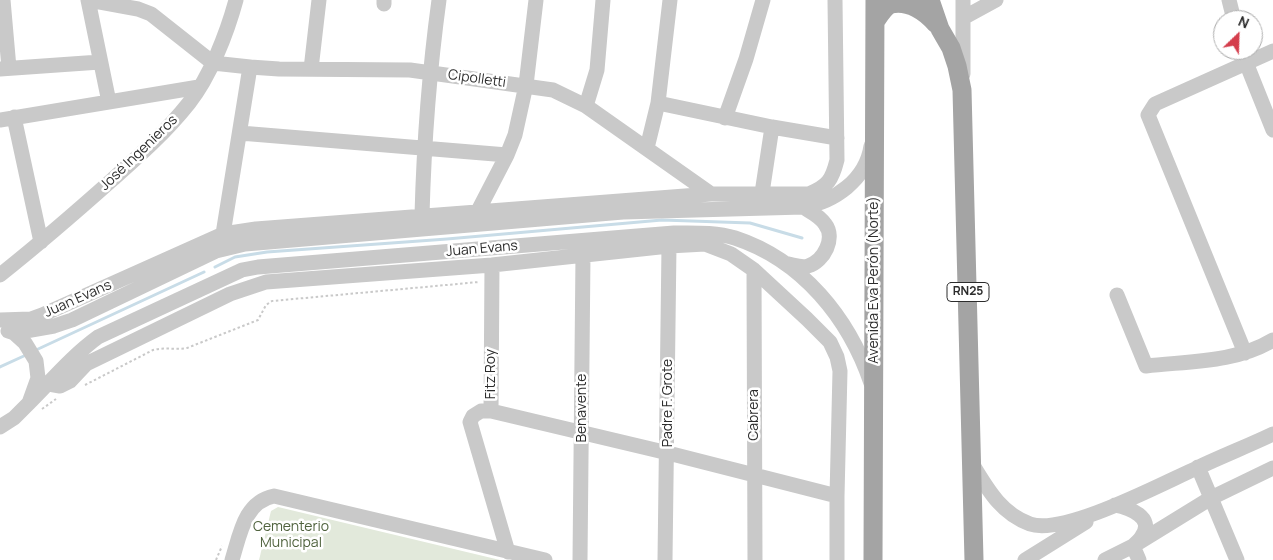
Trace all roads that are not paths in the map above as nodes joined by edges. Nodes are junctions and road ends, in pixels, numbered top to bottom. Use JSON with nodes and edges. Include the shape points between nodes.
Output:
{"nodes":[{"id":1,"x":3,"y":0,"type":"edge"},
{"id":2,"x":89,"y":0,"type":"edge"},
{"id":3,"x":236,"y":0,"type":"edge"},
{"id":4,"x":319,"y":0,"type":"edge"},
{"id":5,"x":439,"y":0,"type":"edge"},
{"id":6,"x":536,"y":0,"type":"edge"},
{"id":7,"x":603,"y":0,"type":"edge"},
{"id":8,"x":670,"y":0,"type":"edge"},
{"id":9,"x":763,"y":0,"type":"edge"},
{"id":10,"x":835,"y":0,"type":"edge"},
{"id":11,"x":875,"y":0,"type":"edge"},
{"id":12,"x":930,"y":0,"type":"edge"},
{"id":13,"x":963,"y":0,"type":"edge"},
{"id":14,"x":996,"y":0,"type":"edge"},
{"id":15,"x":963,"y":18,"type":"junction"},
{"id":16,"x":875,"y":22,"type":"junction"},
{"id":17,"x":940,"y":29,"type":"junction"},
{"id":18,"x":1236,"y":60,"type":"edge"},
{"id":19,"x":1245,"y":60,"type":"edge"},
{"id":20,"x":100,"y":62,"type":"junction"},
{"id":21,"x":212,"y":62,"type":"junction"},
{"id":22,"x":250,"y":67,"type":"junction"},
{"id":23,"x":5,"y":68,"type":"edge"},
{"id":24,"x":311,"y":69,"type":"junction"},
{"id":25,"x":430,"y":73,"type":"junction"},
{"id":26,"x":526,"y":85,"type":"junction"},
{"id":27,"x":199,"y":87,"type":"junction"},
{"id":28,"x":962,"y":90,"type":"junction"},
{"id":29,"x":109,"y":102,"type":"junction"},
{"id":30,"x":658,"y":103,"type":"junction"},
{"id":31,"x":586,"y":106,"type":"junction"},
{"id":32,"x":875,"y":116,"type":"junction"},
{"id":33,"x":725,"y":118,"type":"junction"},
{"id":34,"x":7,"y":119,"type":"edge"},
{"id":35,"x":772,"y":127,"type":"junction"},
{"id":36,"x":1273,"y":130,"type":"edge"},
{"id":37,"x":240,"y":133,"type":"junction"},
{"id":38,"x":837,"y":138,"type":"junction"},
{"id":39,"x":647,"y":148,"type":"junction"},
{"id":40,"x":424,"y":149,"type":"junction"},
{"id":41,"x":508,"y":155,"type":"junction"},
{"id":42,"x":762,"y":193,"type":"junction"},
{"id":43,"x":711,"y":194,"type":"junction"},
{"id":44,"x":803,"y":207,"type":"junction"},
{"id":45,"x":478,"y":211,"type":"junction"},
{"id":46,"x":422,"y":215,"type":"junction"},
{"id":47,"x":223,"y":234,"type":"junction"},
{"id":48,"x":41,"y":242,"type":"junction"},
{"id":49,"x":668,"y":246,"type":"junction"},
{"id":50,"x":583,"y":255,"type":"junction"},
{"id":51,"x":787,"y":263,"type":"junction"},
{"id":52,"x":492,"y":265,"type":"junction"},
{"id":53,"x":754,"y":270,"type":"junction"},
{"id":54,"x":0,"y":276,"type":"edge"},
{"id":55,"x":1116,"y":295,"type":"dead end"},
{"id":56,"x":4,"y":328,"type":"edge"},
{"id":57,"x":1273,"y":340,"type":"edge"},
{"id":58,"x":1245,"y":353,"type":"junction"},
{"id":59,"x":49,"y":384,"type":"junction"},
{"id":60,"x":873,"y":391,"type":"junction"},
{"id":61,"x":34,"y":407,"type":"junction"},
{"id":62,"x":491,"y":411,"type":"junction"},
{"id":63,"x":0,"y":427,"type":"edge"},
{"id":64,"x":582,"y":433,"type":"junction"},
{"id":65,"x":1271,"y":440,"type":"edge"},
{"id":66,"x":668,"y":453,"type":"junction"},
{"id":67,"x":970,"y":461,"type":"junction"},
{"id":68,"x":1198,"y":467,"type":"junction"},
{"id":69,"x":1273,"y":468,"type":"edge"},
{"id":70,"x":754,"y":475,"type":"junction"},
{"id":71,"x":837,"y":496,"type":"junction"},
{"id":72,"x":280,"y":497,"type":"junction"},
{"id":73,"x":1211,"y":498,"type":"junction"},
{"id":74,"x":1115,"y":505,"type":"junction"},
{"id":75,"x":508,"y":552,"type":"junction"},
{"id":76,"x":1136,"y":553,"type":"edge"},
{"id":77,"x":232,"y":560,"type":"edge"},
{"id":78,"x":242,"y":560,"type":"edge"},
{"id":79,"x":545,"y":560,"type":"edge"},
{"id":80,"x":580,"y":560,"type":"edge"},
{"id":81,"x":666,"y":560,"type":"edge"},
{"id":82,"x":754,"y":560,"type":"edge"},
{"id":83,"x":837,"y":560,"type":"edge"},
{"id":84,"x":873,"y":560,"type":"edge"},
{"id":85,"x":974,"y":560,"type":"edge"},
{"id":86,"x":1025,"y":560,"type":"edge"},
{"id":87,"x":1106,"y":560,"type":"edge"},
{"id":88,"x":1237,"y":560,"type":"edge"}],
"edges":[{"from":1,"to":23,"type":"street"},
{"from":2,"to":20,"type":"street"},
{"from":2,"to":21,"type":"street","via":[[151,14]]},
{"from":3,"to":21,"type":"street","name":"José Ingenieros","via":[[231,20]]},
{"from":4,"to":24,"type":"street"},
{"from":5,"to":25,"type":"street"},
{"from":6,"to":26,"type":"street"},
{"from":7,"to":31,"type":"street","via":[[598,70]]},
{"from":8,"to":30,"type":"street"},
{"from":9,"to":33,"type":"street"},
{"from":10,"to":38,"type":"street"},
{"from":11,"to":16,"type":"main road","name":"Avenida Eva Perón (Norte)"},
{"from":12,"to":17,"type":"main road","number":"RN25"},
{"from":13,"to":15,"type":"street"},
{"from":14,"to":15,"type":"street"},
{"from":15,"to":28,"type":"street"},
{"from":16,"to":17,"type":"main road","via":[[890,4],[898,1],[925,10]]},
{"from":16,"to":32,"type":"main road","name":"Avenida Eva Perón (Norte)"},
{"from":17,"to":28,"type":"main road","number":"RN25","via":[[951,48]]},
{"from":18,"to":58,"type":"street","via":[[1155,104],[1148,115]]},
{"from":19,"to":36,"type":"street"},
{"from":20,"to":23,"type":"street"},
{"from":20,"to":29,"type":"street"},
{"from":21,"to":22,"type":"street","name":"Cipolletti"},
{"from":21,"to":27,"type":"street","name":"José Ingenieros"},
{"from":22,"to":24,"type":"street","name":"Cipolletti"},
{"from":22,"to":37,"type":"street"},
{"from":24,"to":25,"type":"street","name":"Cipolletti"},
{"from":25,"to":26,"type":"street","name":"Cipolletti"},
{"from":25,"to":40,"type":"street"},
{"from":26,"to":31,"type":"street","name":"Cipolletti","via":[[553,90]]},
{"from":26,"to":41,"type":"street"},
{"from":27,"to":29,"type":"street"},
{"from":27,"to":48,"type":"street","name":"José Ingenieros","via":[[155,141]]},
{"from":28,"to":67,"type":"main road","number":"RN25"},
{"from":29,"to":34,"type":"street"},
{"from":30,"to":33,"type":"street"},
{"from":30,"to":39,"type":"street"},
{"from":31,"to":39,"type":"street","name":"Cipolletti"},
{"from":32,"to":44,"type":"street","name":"Juan Evans","via":[[870,151],[857,177],[830,199]]},
{"from":32,"to":60,"type":"main road","name":"Avenida Eva Perón (Norte)"},
{"from":33,"to":35,"type":"street"},
{"from":34,"to":48,"type":"street"},
{"from":35,"to":38,"type":"street"},
{"from":35,"to":42,"type":"street"},
{"from":37,"to":40,"type":"street"},
{"from":37,"to":47,"type":"street"},
{"from":38,"to":42,"type":"street","name":"Juan Evans","via":[[837,160],[831,180],[820,189],[809,194]]},
{"from":39,"to":43,"type":"street","name":"Cipolletti"},
{"from":40,"to":41,"type":"street"},
{"from":40,"to":46,"type":"street"},
{"from":41,"to":45,"type":"street"},
{"from":42,"to":43,"type":"street","name":"Juan Evans"},
{"from":43,"to":45,"type":"street","name":"Juan Evans"},
{"from":44,"to":51,"type":"street","via":[[826,224],[830,241],[816,262],[806,267]]},
{"from":44,"to":56,"type":"street","name":"Juan Evans","via":[[623,212],[244,244],[216,252],[62,323],[32,331]]},
{"from":45,"to":46,"type":"street","name":"Juan Evans"},
{"from":46,"to":47,"type":"street","name":"Juan Evans"},
{"from":47,"to":56,"type":"street","name":"Juan Evans","via":[[42,315]]},
{"from":48,"to":54,"type":"street","name":"José Ingenieros"},
{"from":49,"to":50,"type":"street","name":"Juan Evans"},
{"from":49,"to":53,"type":"street","name":"Juan Evans","via":[[705,244],[731,254]]},
{"from":49,"to":66,"type":"street","name":"Padre F. Grote"},
{"from":50,"to":52,"type":"street","name":"Juan Evans"},
{"from":50,"to":64,"type":"street","name":"Benavente"},
{"from":51,"to":59,"type":"street","name":"Juan Evans","via":[[734,238],[674,233],[250,269],[98,336],[77,353]]},
{"from":51,"to":60,"type":"street","name":"Juan Evans","via":[[828,303],[855,346]]},
{"from":52,"to":59,"type":"street","name":"Juan Evans","via":[[266,282],[230,294],[86,364],[70,382],[60,386]]},
{"from":52,"to":62,"type":"street","name":"Fitz Roy"},
{"from":53,"to":70,"type":"street","name":"Cabrera"},
{"from":53,"to":71,"type":"street","name":"Juan Evans","via":[[830,342],[837,357],[840,371]]},
{"from":55,"to":58,"type":"street","via":[[1146,366],[1227,358]]},
{"from":56,"to":61,"type":"street","via":[[26,343],[36,362],[38,378]]},
{"from":57,"to":58,"type":"street"},
{"from":59,"to":61,"type":"street","name":"Juan Evans"},
{"from":60,"to":84,"type":"main road","name":"Avenida Eva Perón (Norte)"},
{"from":61,"to":63,"type":"street","name":"Juan Evans"},
{"from":62,"to":64,"type":"street"},
{"from":62,"to":75,"type":"street","name":"Fitz Roy","via":[[473,416],[470,422]]},
{"from":64,"to":66,"type":"street"},
{"from":64,"to":80,"type":"street","name":"Benavente"},
{"from":65,"to":68,"type":"street"},
{"from":66,"to":70,"type":"street"},
{"from":66,"to":81,"type":"street","name":"Padre F. Grote"},
{"from":67,"to":74,"type":"street","via":[[1003,509],[1032,524],[1048,526],[1069,522]]},
{"from":67,"to":85,"type":"main road","number":"RN25"},
{"from":68,"to":73,"type":"street"},
{"from":68,"to":74,"type":"street"},
{"from":69,"to":73,"type":"street"},
{"from":70,"to":71,"type":"street"},
{"from":70,"to":82,"type":"street","name":"Cabrera"},
{"from":71,"to":83,"type":"street"},
{"from":72,"to":75,"type":"street"},
{"from":72,"to":77,"type":"street","via":[[266,498],[249,512]]},
{"from":72,"to":78,"type":"street","via":[[265,504],[257,514]]},
{"from":73,"to":76,"type":"street"},
{"from":73,"to":88,"type":"street"},
{"from":74,"to":76,"type":"street","via":[[1134,511],[1143,518],[1143,535]]},
{"from":74,"to":86,"type":"street"},
{"from":75,"to":79,"type":"street"},
{"from":76,"to":87,"type":"street"}]}
